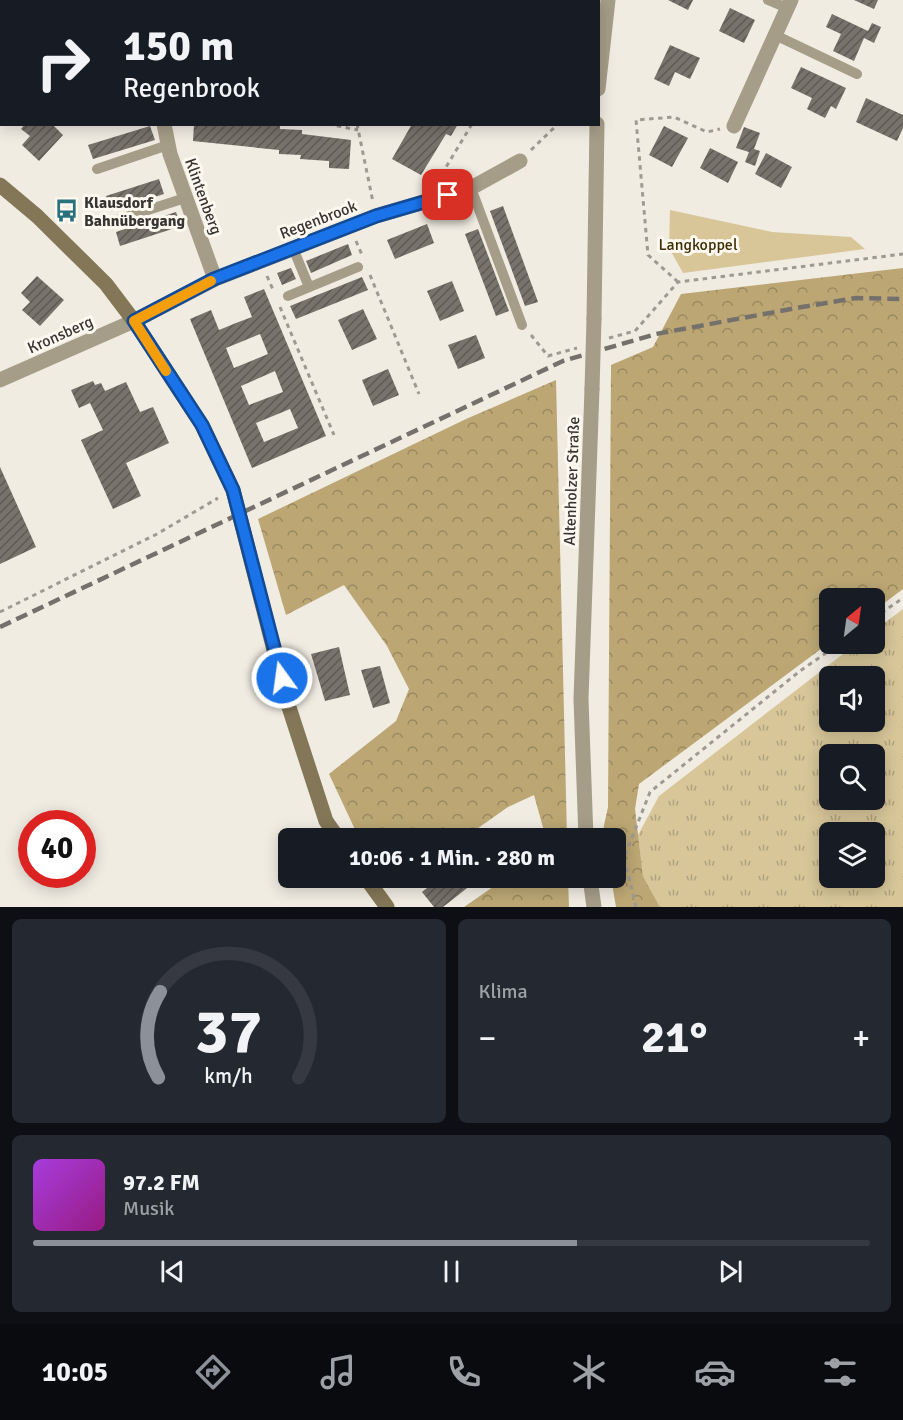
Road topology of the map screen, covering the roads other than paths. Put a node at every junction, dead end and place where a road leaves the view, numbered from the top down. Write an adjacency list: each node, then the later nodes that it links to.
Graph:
1 (608, 0): 5 (street)
2 (768, 0): 3 (lane)
3 (789, 4): 4 (street)
4 (775, 34): 6 (lane); 9 (street)
5 (600, 71)
6 (857, 74)
7 (164, 126): 10 (street, Klintenberg)
8 (597, 126): 26 (street, Altenholzer Straße, bridge)
9 (734, 126)
10 (168, 145): 12 (lane); 15 (street, Klintenberg)
11 (520, 161): 14 (street, Regenbrook)
12 (97, 169)
13 (0, 184): 22 (street)
14 (471, 188): 17 (street, Regenbrook); 23 (lane)
15 (186, 198): 16 (lane); 19 (street, Klintenberg)
16 (114, 221)
17 (293, 248): 19 (street, Regenbrook); 20 (lane)
18 (361, 266): 20 (lane)
19 (214, 279): 22 (street, Regenbrook)
20 (309, 287): 21 (lane)
21 (288, 296)
22 (134, 321): 24 (street, Kronsberg); 25 (street)
23 (522, 324)
24 (0, 380)
25 (331, 828)
26 (586, 828)
27 (373, 888): 29 (street)
28 (592, 888): 30 (street)
29 (387, 907)
30 (594, 907)

